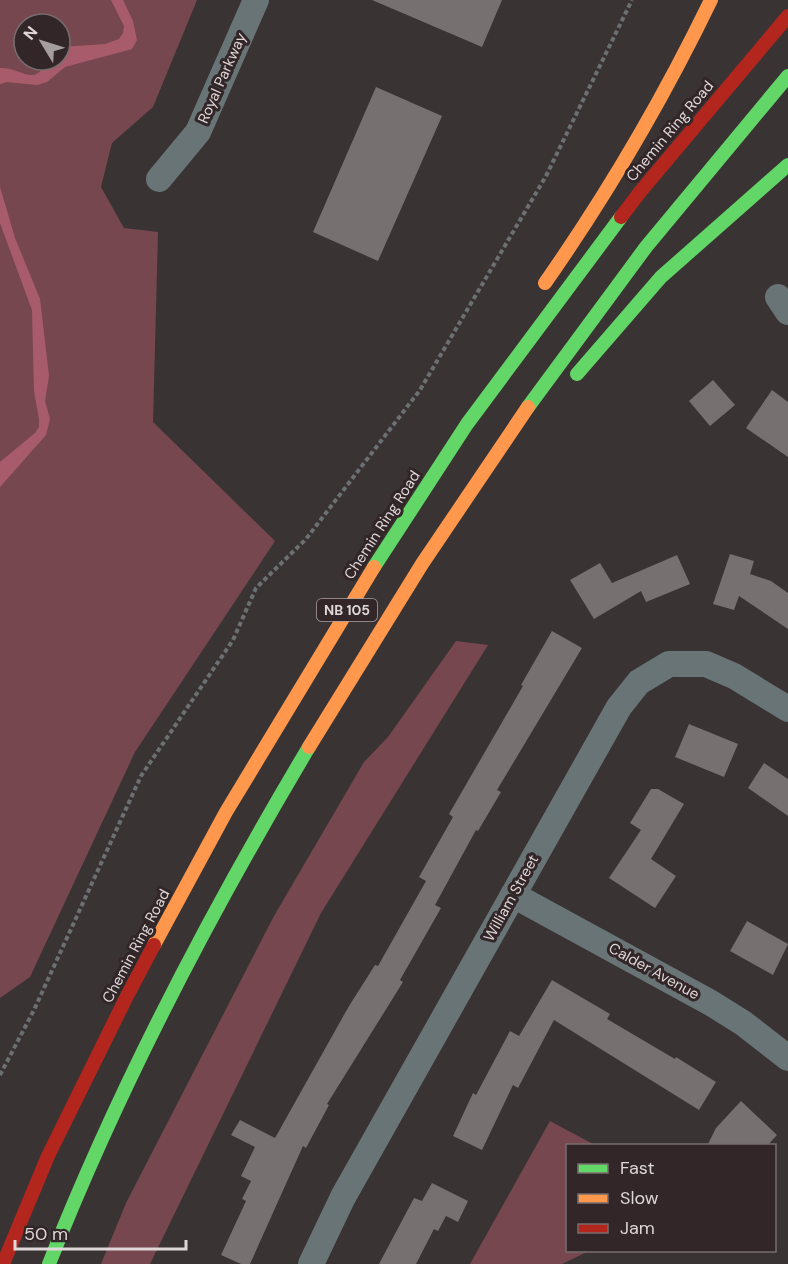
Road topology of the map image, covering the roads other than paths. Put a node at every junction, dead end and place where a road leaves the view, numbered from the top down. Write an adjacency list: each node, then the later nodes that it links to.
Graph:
1 (256, 0): 6 (street, Royal Parkway)
2 (711, 0): 7 (highway)
3 (788, 16): 10 (highway, Chemin Ring Road / NB 105)
4 (788, 76): 13 (highway, NB 105)
5 (788, 165): 8 (highway)
6 (159, 179)
7 (539, 291)
8 (568, 387)
9 (436, 446): 10 (highway)
10 (359, 590): 16 (highway, Chemin Ring Road / NB 105)
11 (411, 608): 13 (highway)
12 (788, 709): 14 (street, William Street)
13 (300, 761): 17 (highway, NB 105)
14 (513, 895): 15 (street, Calder Avenue); 18 (street, William Street)
15 (788, 1058)
16 (3, 1264)
17 (49, 1264)
18 (311, 1264)

